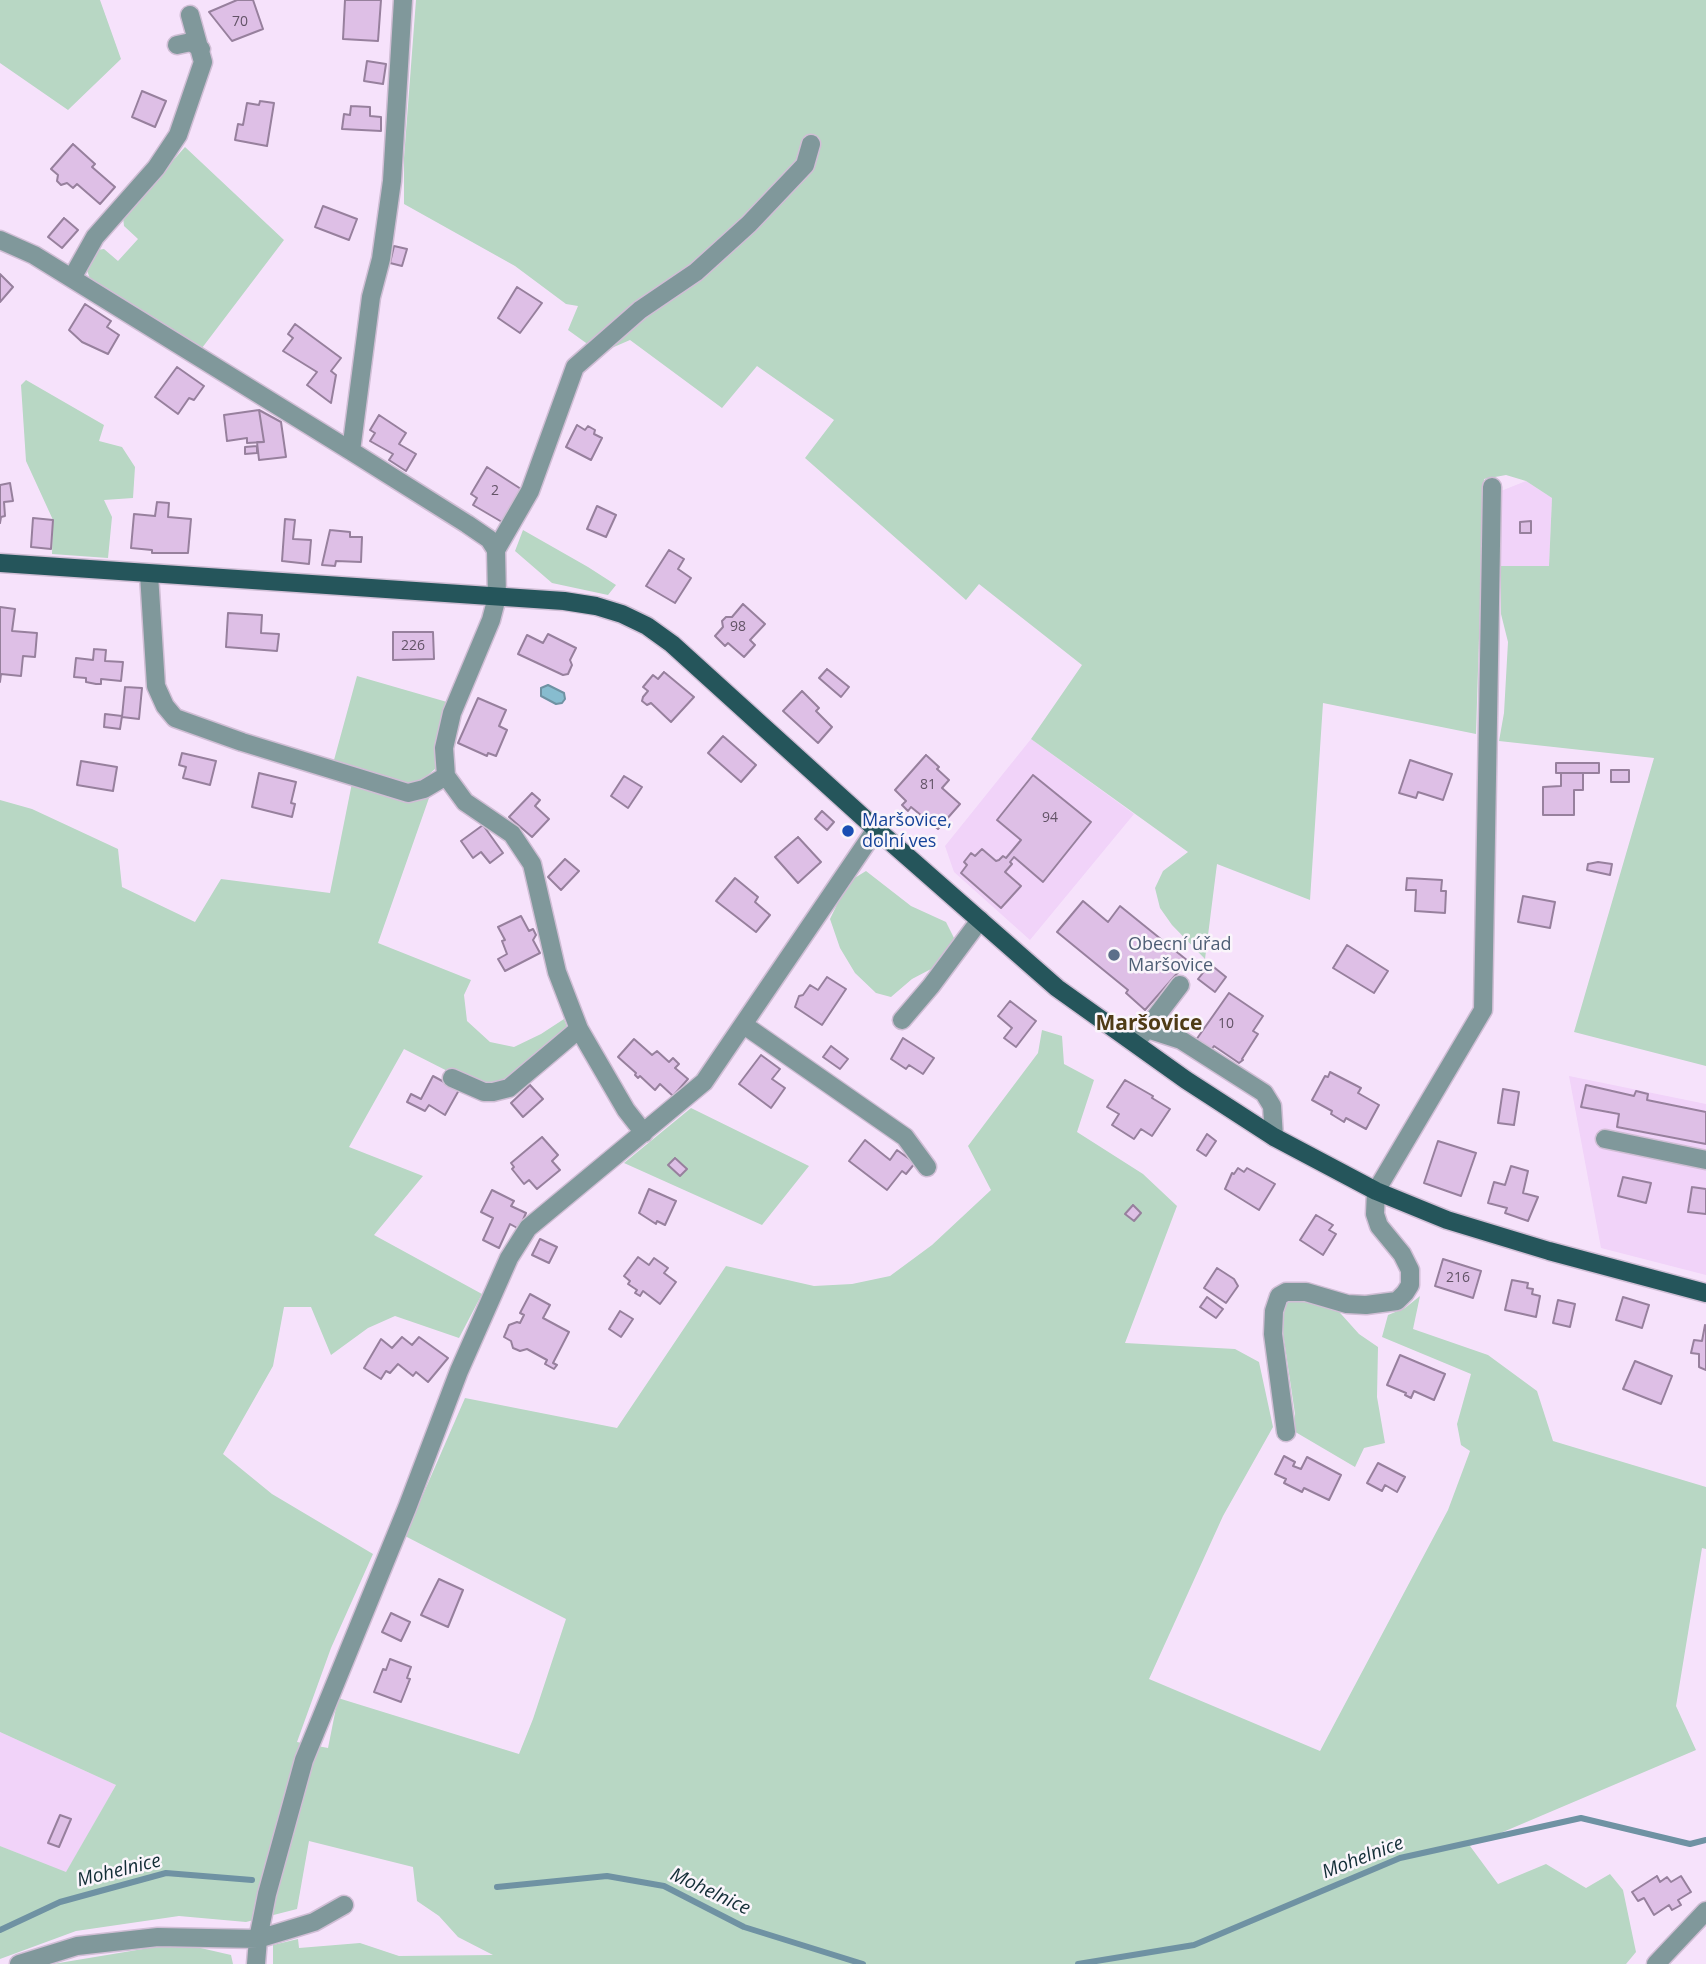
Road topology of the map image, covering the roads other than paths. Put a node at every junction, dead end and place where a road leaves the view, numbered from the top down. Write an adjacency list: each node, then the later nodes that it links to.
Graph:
1 (403, 0): 8 (street)
2 (190, 15): 4 (street)
3 (177, 45): 4 (street)
4 (201, 49): 7 (street)
5 (811, 145): 10 (street)
6 (0, 240): 7 (street)
7 (72, 278): 8 (street)
8 (351, 451): 10 (street)
9 (1492, 486): 29 (street)
10 (496, 550): 13 (street)
11 (0, 563): 12 (main road)
12 (149, 574): 13 (main road); 14 (street)
13 (497, 597): 14 (street); 15 (main road)
14 (446, 776): 20 (street)
15 (876, 829): 16 (main road); 19 (street)
16 (980, 920): 18 (street); 22 (main road)
17 (1180, 985): 21 (street)
18 (902, 1020)
19 (744, 1025): 24 (street); 28 (street)
20 (579, 1029): 23 (street); 24 (street)
21 (1147, 1029): 22 (street); 25 (street)
22 (1135, 1045): 25 (main road)
23 (452, 1078)
24 (644, 1133): 34 (street)
25 (1274, 1137): 29 (main road)
26 (1605, 1139): 27 (street)
27 (1706, 1160)
28 (927, 1167)
29 (1376, 1191): 30 (main road); 31 (street)
30 (1706, 1293)
31 (1286, 1432)
32 (344, 1905): 34 (street)
33 (1706, 1911): 37 (street)
34 (258, 1938): 35 (street); 36 (street)
35 (19, 1964)
36 (256, 1964)
37 (1656, 1964)

